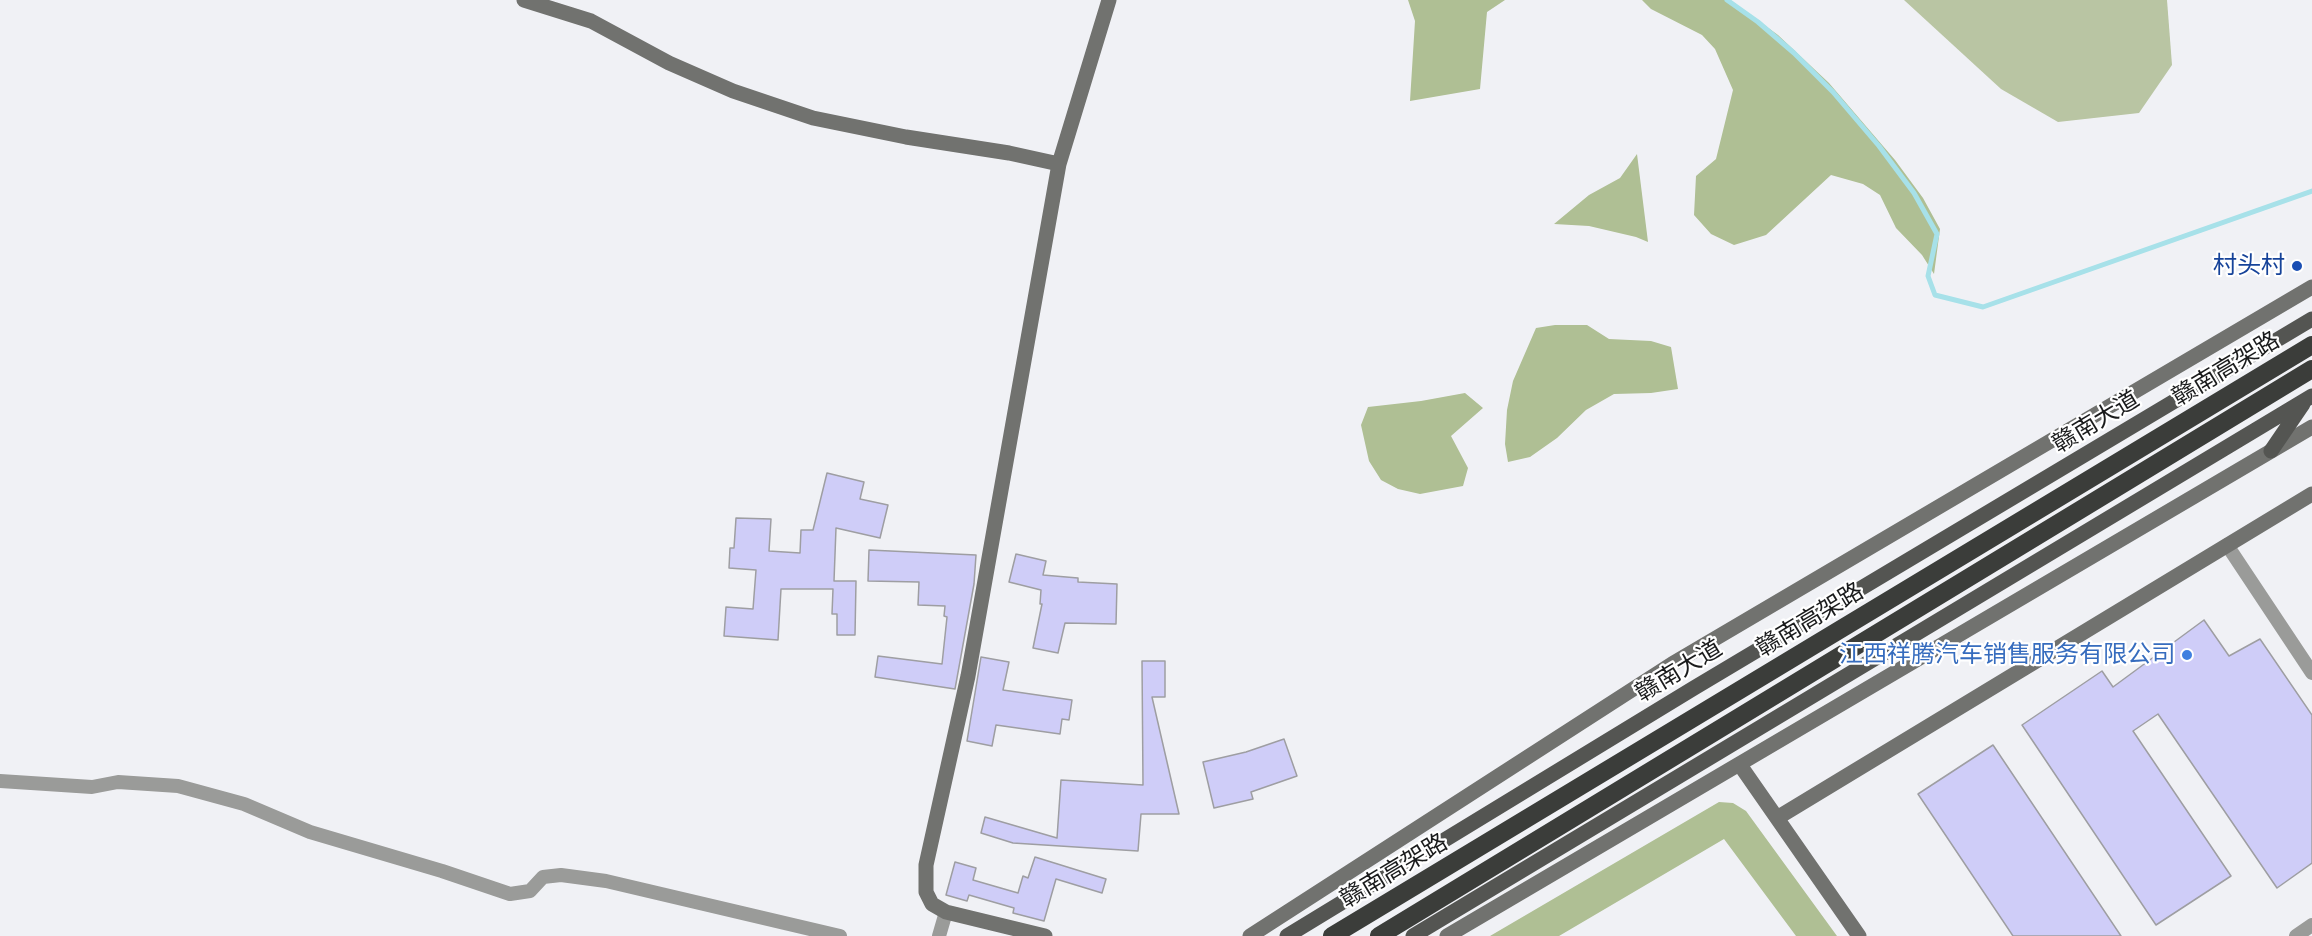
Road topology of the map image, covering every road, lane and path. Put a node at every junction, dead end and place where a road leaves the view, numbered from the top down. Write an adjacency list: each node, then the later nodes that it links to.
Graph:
1 (524, 0): 3 (street)
2 (1109, 0): 3 (street)
3 (1059, 164): 17 (street)
4 (2312, 287): 22 (street)
5 (2312, 319): 23 (main road, 赣南大道)
6 (2312, 345): 24 (highway, 赣南高架路)
7 (2312, 369): 25 (highway, 赣南高架路)
8 (2310, 397): 10 (main road); 26 (main road)
9 (2312, 427): 10 (street)
10 (2271, 451): 14 (street)
11 (2312, 494): 12 (street)
12 (2227, 545): 13 (street); 16 (street)
13 (2312, 673)
14 (1740, 765): 16 (street); 27 (street)
15 (0, 781): 19 (street)
16 (1777, 818): 28 (street)
17 (946, 912): 20 (street); 21 (street)
18 (2312, 925): 29 (street)
19 (840, 936)
20 (939, 936)
21 (1045, 936)
22 (1250, 936)
23 (1287, 936)
24 (1332, 936)
25 (1379, 936)
26 (1413, 936)
27 (1446, 936)
28 (1859, 936)
29 (2296, 936)

